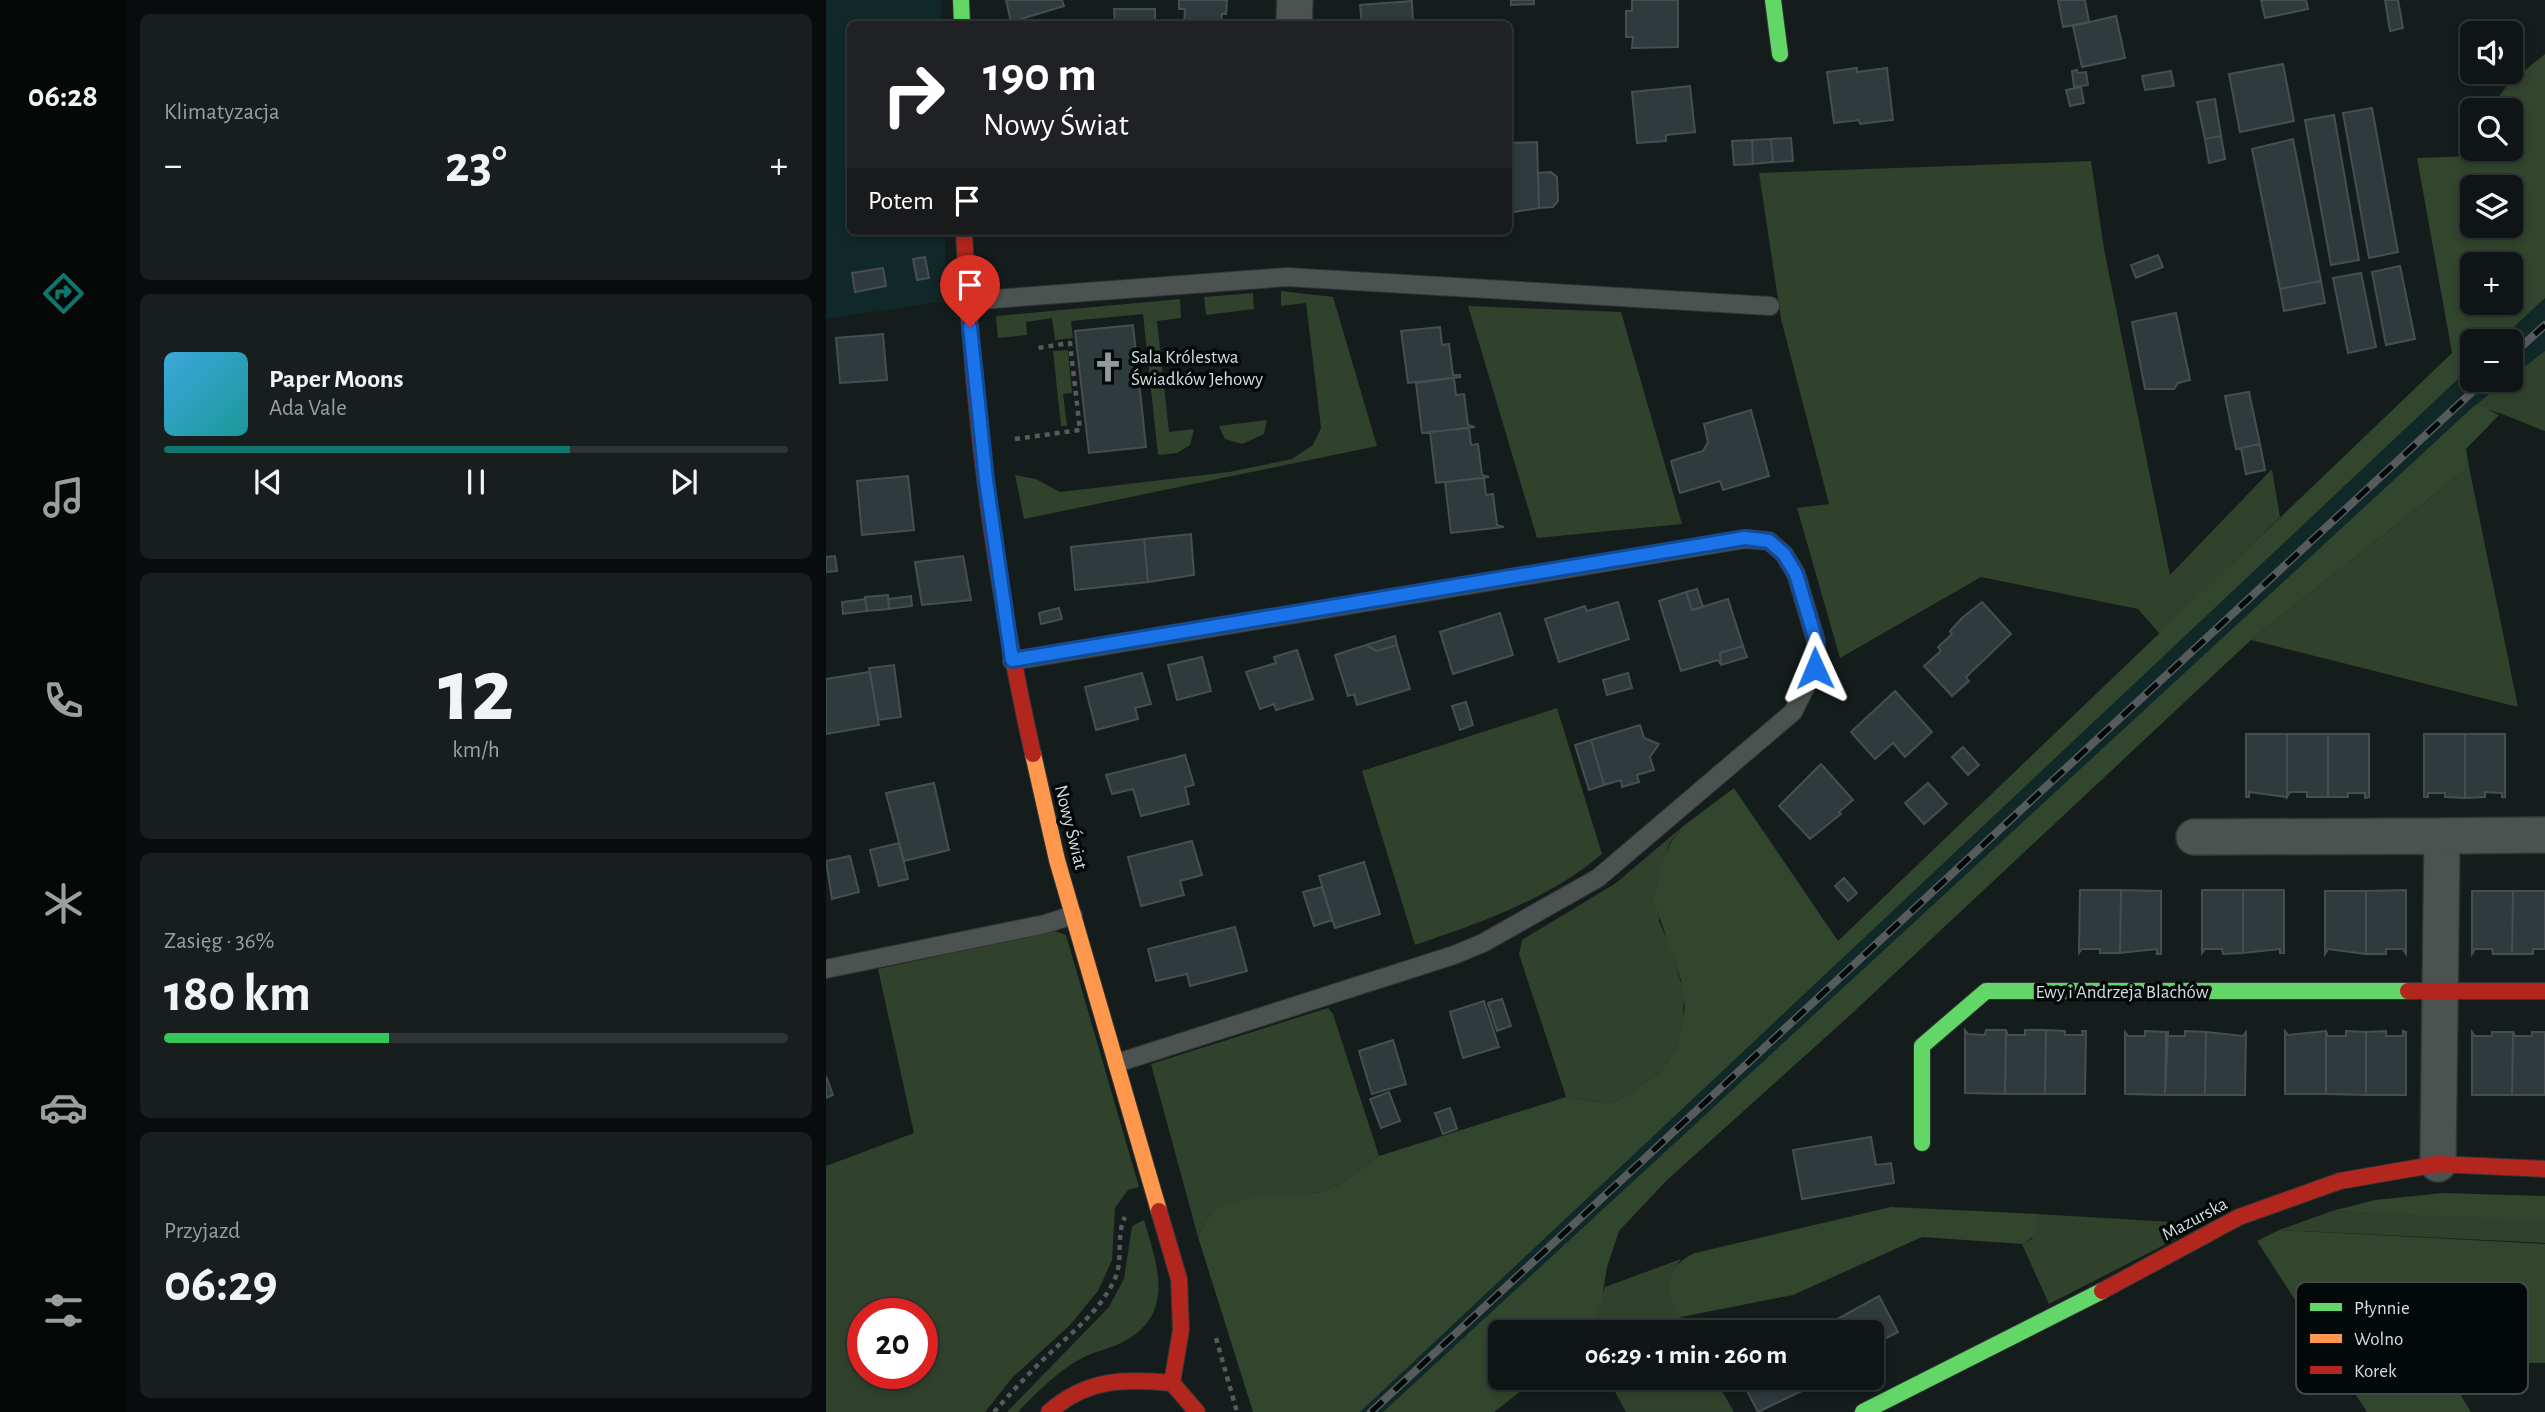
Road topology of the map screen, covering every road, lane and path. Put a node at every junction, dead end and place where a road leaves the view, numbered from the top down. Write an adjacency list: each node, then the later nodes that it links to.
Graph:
1 (961, 0): 4 (street)
2 (1295, 0): 5 (street)
3 (1773, 0): 6 (street)
4 (962, 21)
5 (1294, 21)
6 (1780, 54)
7 (964, 235): 8 (street, Nowy Świat)
8 (967, 301): 9 (lane); 12 (street, Nowy Świat)
9 (1770, 306)
10 (1038, 348): 11 (path)
11 (1010, 440)
12 (1012, 660): 16 (street, Nowy Świat); 20 (lane)
13 (2545, 835): 14 (street)
14 (2442, 836): 15 (street); 18 (street)
15 (2194, 837)
16 (1073, 915): 17 (lane); 20 (street, Nowy Świat)
17 (826, 969)
18 (2440, 990): 19 (street, Ewy i Andrzeja Blachów); 21 (street, Ewy i Andrzeja Blachów); 22 (street)
19 (2545, 991)
20 (1117, 1063): 25 (street, Nowy Świat)
21 (1922, 1143)
22 (2438, 1164): 23 (street, Mazurska); 26 (street, Mazurska)
23 (2545, 1170)
24 (1132, 1211): 27 (path)
25 (1172, 1382): 28 (street); 29 (street)
26 (1882, 1407)
27 (994, 1412)
28 (1049, 1412)
29 (1197, 1412)

